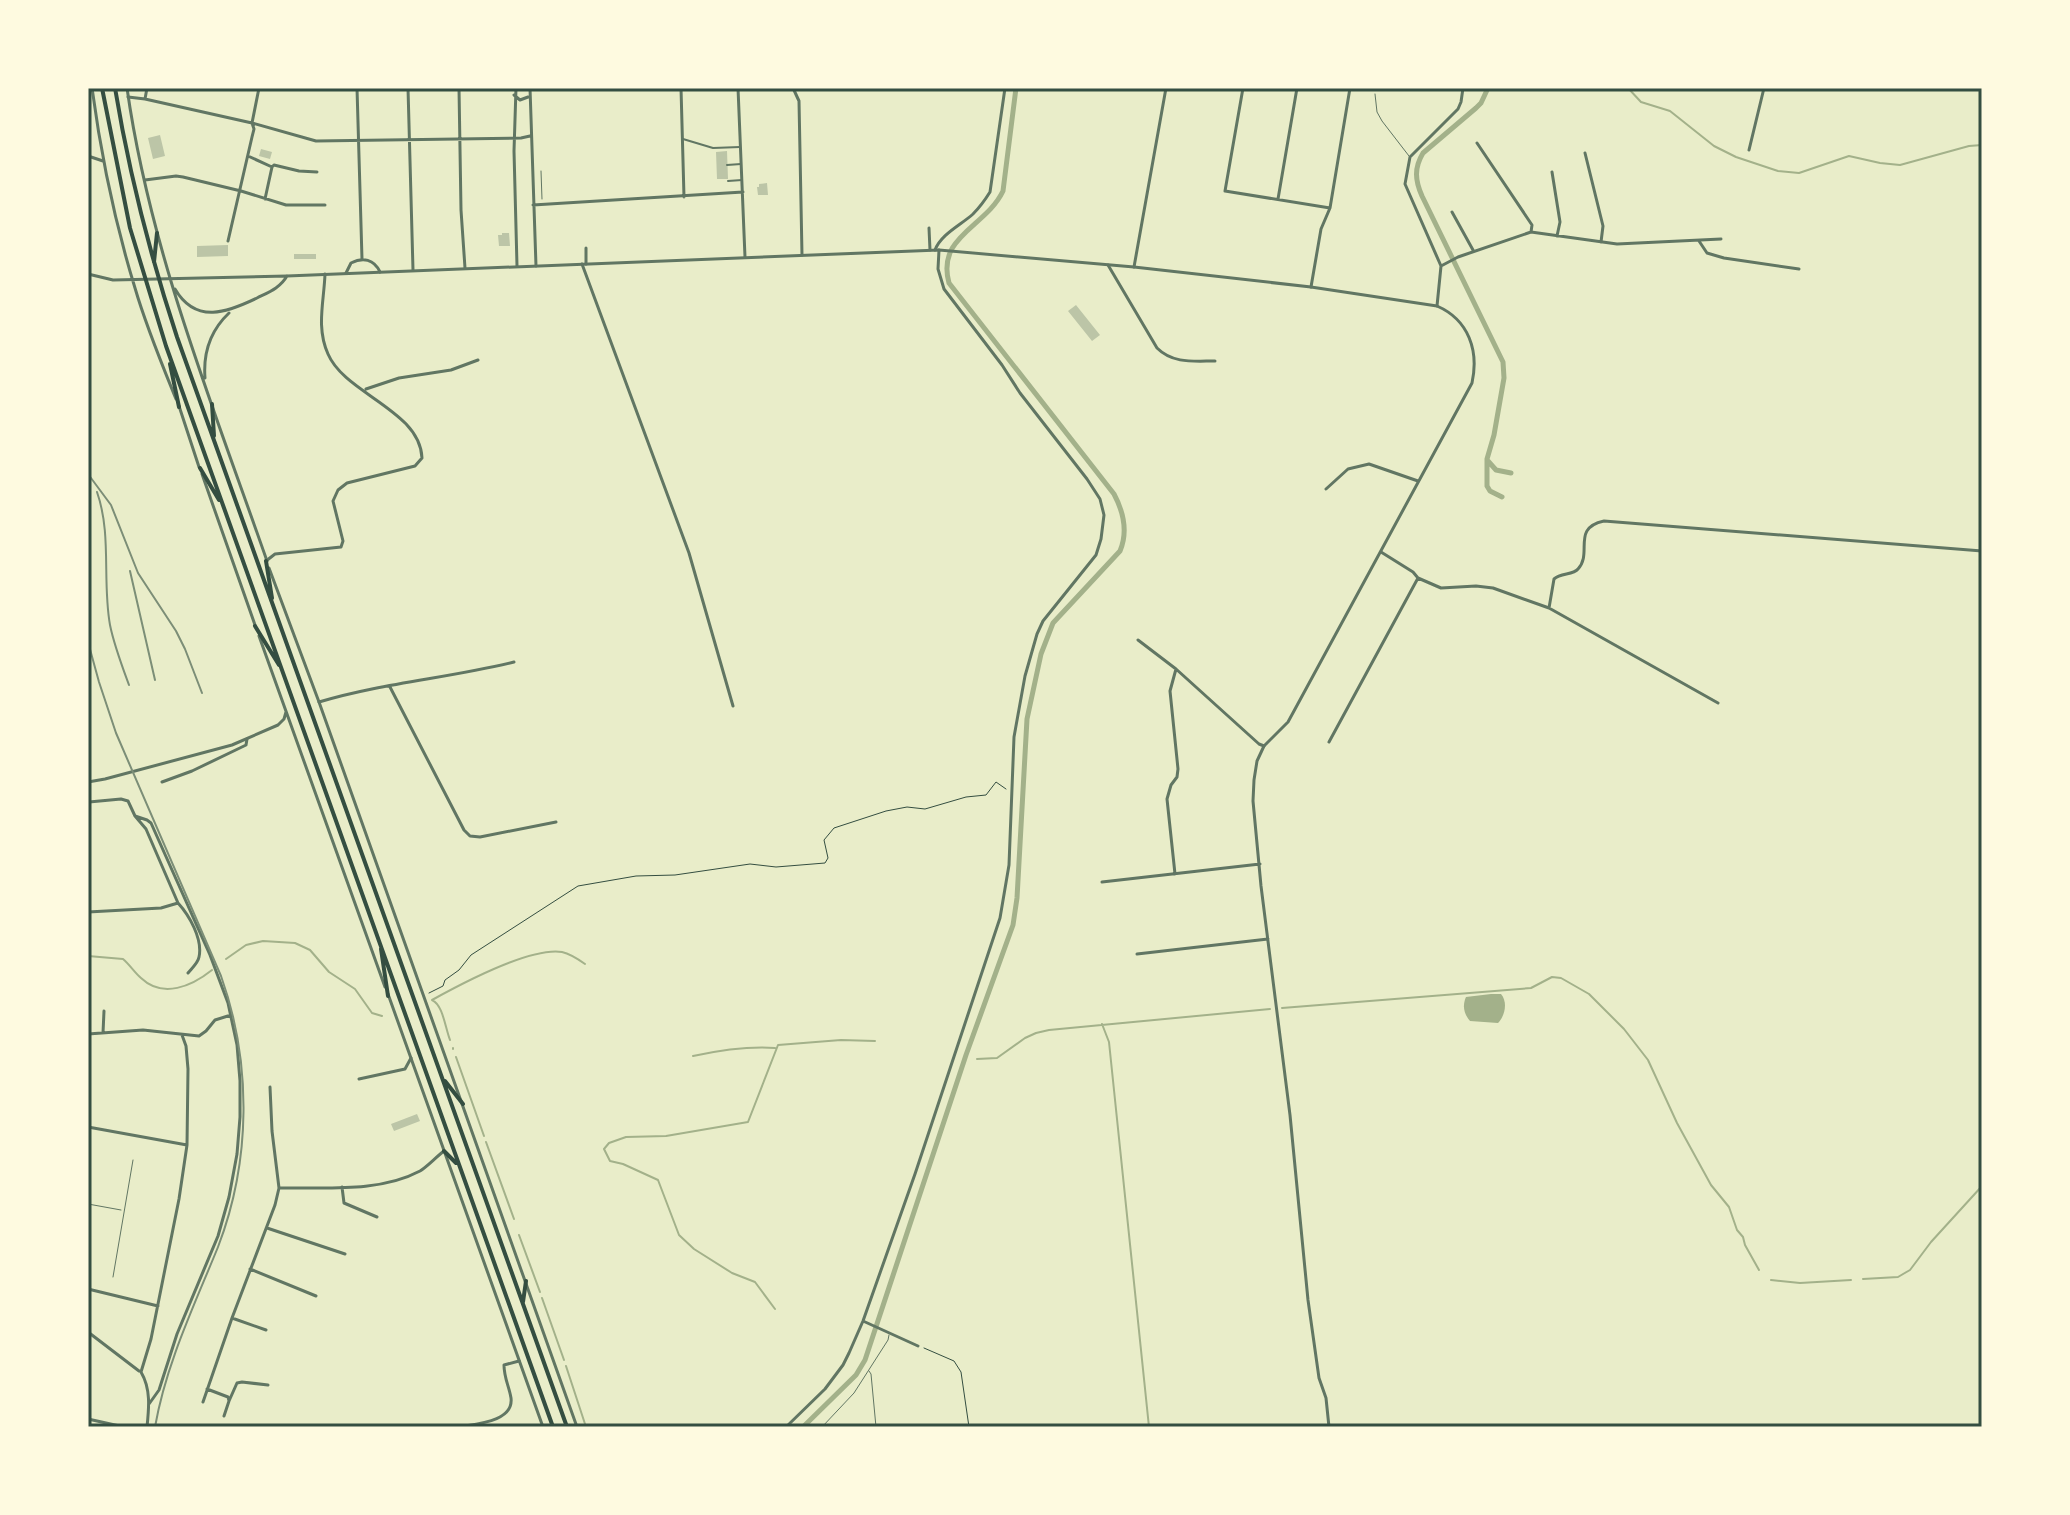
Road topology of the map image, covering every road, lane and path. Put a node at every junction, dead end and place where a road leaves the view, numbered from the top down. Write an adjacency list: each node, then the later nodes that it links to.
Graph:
1 (92, 88): 39 (street)
2 (102, 88): 92 (highway)
3 (115, 88): 73 (highway)
4 (127, 88): 23 (street)
5 (147, 88): 24 (street)
6 (259, 88): 25 (street)
7 (357, 88): 31 (street)
8 (408, 88): 30 (street)
9 (459, 88): 27 (street)
10 (681, 88): 29 (street)
11 (738, 88): 33 (street)
12 (793, 88): 70 (street)
13 (1005, 88): 68 (street)
14 (1166, 88): 79 (street)
15 (1243, 88): 54 (street)
16 (1297, 88): 54 (street)
17 (1350, 88): 57 (street)
18 (1463, 88): 38 (street)
19 (1764, 88): 34 (street)
20 (515, 90): 21 (street); 28 (street)
21 (530, 91): 26 (street)
22 (1375, 94): 38 (lane)
23 (128, 97): 24 (street); 46 (street)
24 (145, 99): 25 (street)
25 (252, 123): 31 (street); 37 (street)
26 (530, 136): 28 (street); 56 (street)
27 (460, 138): 28 (street); 30 (street); 80 (street)
28 (514, 138): 76 (street)
29 (683, 139): 33 (street); 51 (street)
30 (408, 140): 31 (street); 82 (street)
31 (358, 141): 72 (street)
32 (1477, 143): 60 (street)
33 (741, 147): 40 (street)
34 (1749, 150)
35 (1585, 153): 66 (street)
36 (88, 156): 39 (street)
37 (248, 156): 42 (street); 49 (street)
38 (1410, 157): 78 (street)
39 (105, 162): 98 (street)
40 (741, 164): 41 (street); 47 (street)
41 (727, 165)
42 (272, 167): 44 (street); 52 (street)
43 (541, 171): 53 (lane)
44 (317, 172)
45 (1552, 172): 62 (street)
46 (144, 180): 49 (street); 61 (street)
47 (742, 180): 48 (street); 50 (street)
48 (728, 181)
49 (241, 191): 52 (street); 65 (street)
50 (743, 192): 51 (street); 71 (street)
51 (684, 197): 56 (street)
52 (265, 199): 55 (street)
53 (542, 199)
54 (1278, 200): 57 (street)
55 (325, 205)
56 (533, 205): 77 (street)
57 (1330, 208): 89 (street)
58 (1452, 212): 69 (street)
59 (929, 228): 68 (street)
60 (1531, 232): 62 (street); 69 (street)
61 (157, 233): 73 (highway); 88 (street)
62 (1557, 236): 66 (street)
63 (1698, 239): 64 (street); 66 (street); 81 (street)
64 (1721, 239)
65 (228, 241)
66 (1601, 242)
67 (586, 248): 74 (street)
68 (937, 250): 70 (street); 75 (street); 127 (street)
69 (1474, 252): 78 (street)
70 (802, 255): 71 (street)
71 (745, 257): 74 (street)
72 (362, 259): 83 (street); 84 (street)
73 (154, 264): 99 (highway)
74 (584, 264): 77 (street); 118 (street)
75 (1108, 265): 79 (street); 94 (street)
76 (517, 266): 77 (street); 80 (street)
77 (536, 266)
78 (1441, 266): 90 (street)
79 (1134, 267): 89 (street)
80 (465, 268): 82 (street)
81 (1799, 269)
82 (413, 270): 83 (street)
83 (380, 272): 84 (street)
84 (346, 273): 86 (street)
85 (88, 274): 87 (street)
86 (325, 274): 87 (street); 96 (street)
87 (287, 276): 91 (street)
88 (172, 282): 91 (street); 95 (street)
89 (1311, 287): 90 (street)
90 (1437, 306): 101 (street)
91 (232, 310): 95 (street)
92 (166, 346): 98 (highway); 103 (highway)
93 (478, 360): 96 (street)
94 (1215, 361)
95 (207, 388): 97 (street)
96 (365, 390): 106 (street)
97 (212, 404): 99 (highway); 106 (street)
98 (179, 407): 100 (street)
99 (214, 442): 108 (highway)
100 (200, 468): 103 (highway); 110 (street)
101 (1418, 481): 102 (street); 104 (street)
102 (1326, 489)
103 (224, 508): 114 (highway)
104 (1380, 551): 107 (street); 124 (street)
105 (1982, 551): 109 (street)
106 (266, 561): 108 (highway); 116 (street)
107 (1418, 578): 109 (street); 123 (street)
108 (274, 608): 148 (highway)
109 (1549, 608): 117 (street)
110 (255, 626): 114 (highway); 119 (street)
111 (1138, 640): 113 (street)
112 (514, 662): 115 (street)
113 (1176, 669): 124 (street); 132 (street)
114 (285, 676): 136 (highway)
115 (390, 687): 116 (street); 130 (street)
116 (319, 702): 141 (street)
117 (1718, 703)
118 (733, 706)
119 (285, 708): 120 (street); 121 (street)
120 (278, 725): 121 (street); 122 (street)
121 (293, 730): 140 (street)
122 (247, 739): 125 (street); 126 (street)
123 (1329, 742)
124 (1264, 746): 131 (street)
125 (88, 782)
126 (162, 782)
127 (1011, 791): 141 (path); 172 (street)
128 (89, 804): 129 (street)
129 (135, 816): 134 (street); 143 (street)
130 (556, 822)
131 (1260, 864): 132 (street); 137 (street)
132 (1175, 874): 133 (street)
133 (1102, 882)
134 (178, 903): 135 (street); 139 (street)
135 (88, 912)
136 (379, 939): 140 (highway); 156 (highway)
137 (1268, 939): 138 (street); 198 (street)
138 (1137, 954)
139 (188, 973)
140 (388, 996): 147 (street)
141 (424, 996): 151 (street)
142 (104, 1011): 144 (street)
143 (231, 1015): 146 (street); 184 (street)
144 (103, 1033): 145 (street); 146 (street)
145 (88, 1034)
146 (182, 1035): 153 (street)
147 (411, 1058): 149 (street); 154 (street)
148 (441, 1076): 151 (highway); 169 (highway)
149 (359, 1079)
150 (270, 1087): 158 (street)
151 (463, 1104): 166 (street)
152 (88, 1127): 153 (street)
153 (187, 1145): 170 (street)
154 (444, 1151): 156 (highway); 157 (street); 177 (street)
155 (133, 1160): 160 (lane)
156 (458, 1165): 191 (highway)
157 (342, 1187): 158 (street); 161 (street)
158 (279, 1188): 162 (street)
159 (88, 1204): 160 (lane)
160 (124, 1211): 165 (lane)
161 (377, 1217)
162 (267, 1228): 163 (street); 164 (street)
163 (345, 1254)
164 (250, 1269): 168 (street); 171 (street)
165 (113, 1277)
166 (526, 1281): 169 (highway); 193 (street)
167 (88, 1289): 170 (street)
168 (316, 1296)
169 (523, 1304): 192 (highway)
170 (158, 1306): 179 (street)
171 (232, 1318): 173 (street); 181 (street)
172 (863, 1321): 175 (street); 194 (street)
173 (266, 1330)
174 (88, 1332): 179 (street)
175 (890, 1332): 176 (street); 178 (lane)
176 (918, 1346): 197 (path)
177 (519, 1361): 189 (street); 190 (street)
178 (868, 1370): 195 (lane); 196 (lane)
179 (141, 1372): 184 (street)
180 (268, 1385): 182 (street)
181 (207, 1389): 182 (street); 183 (street)
182 (229, 1401): 185 (street)
183 (203, 1402)
184 (149, 1404): 188 (street)
185 (224, 1416)
186 (88, 1419): 187 (street)
187 (124, 1427)
188 (147, 1427)
189 (459, 1427)
190 (543, 1427)
191 (553, 1427)
192 (567, 1427)
193 (577, 1427)
194 (786, 1427)
195 (822, 1427)
196 (876, 1427)
197 (969, 1427)
198 (1329, 1427)

